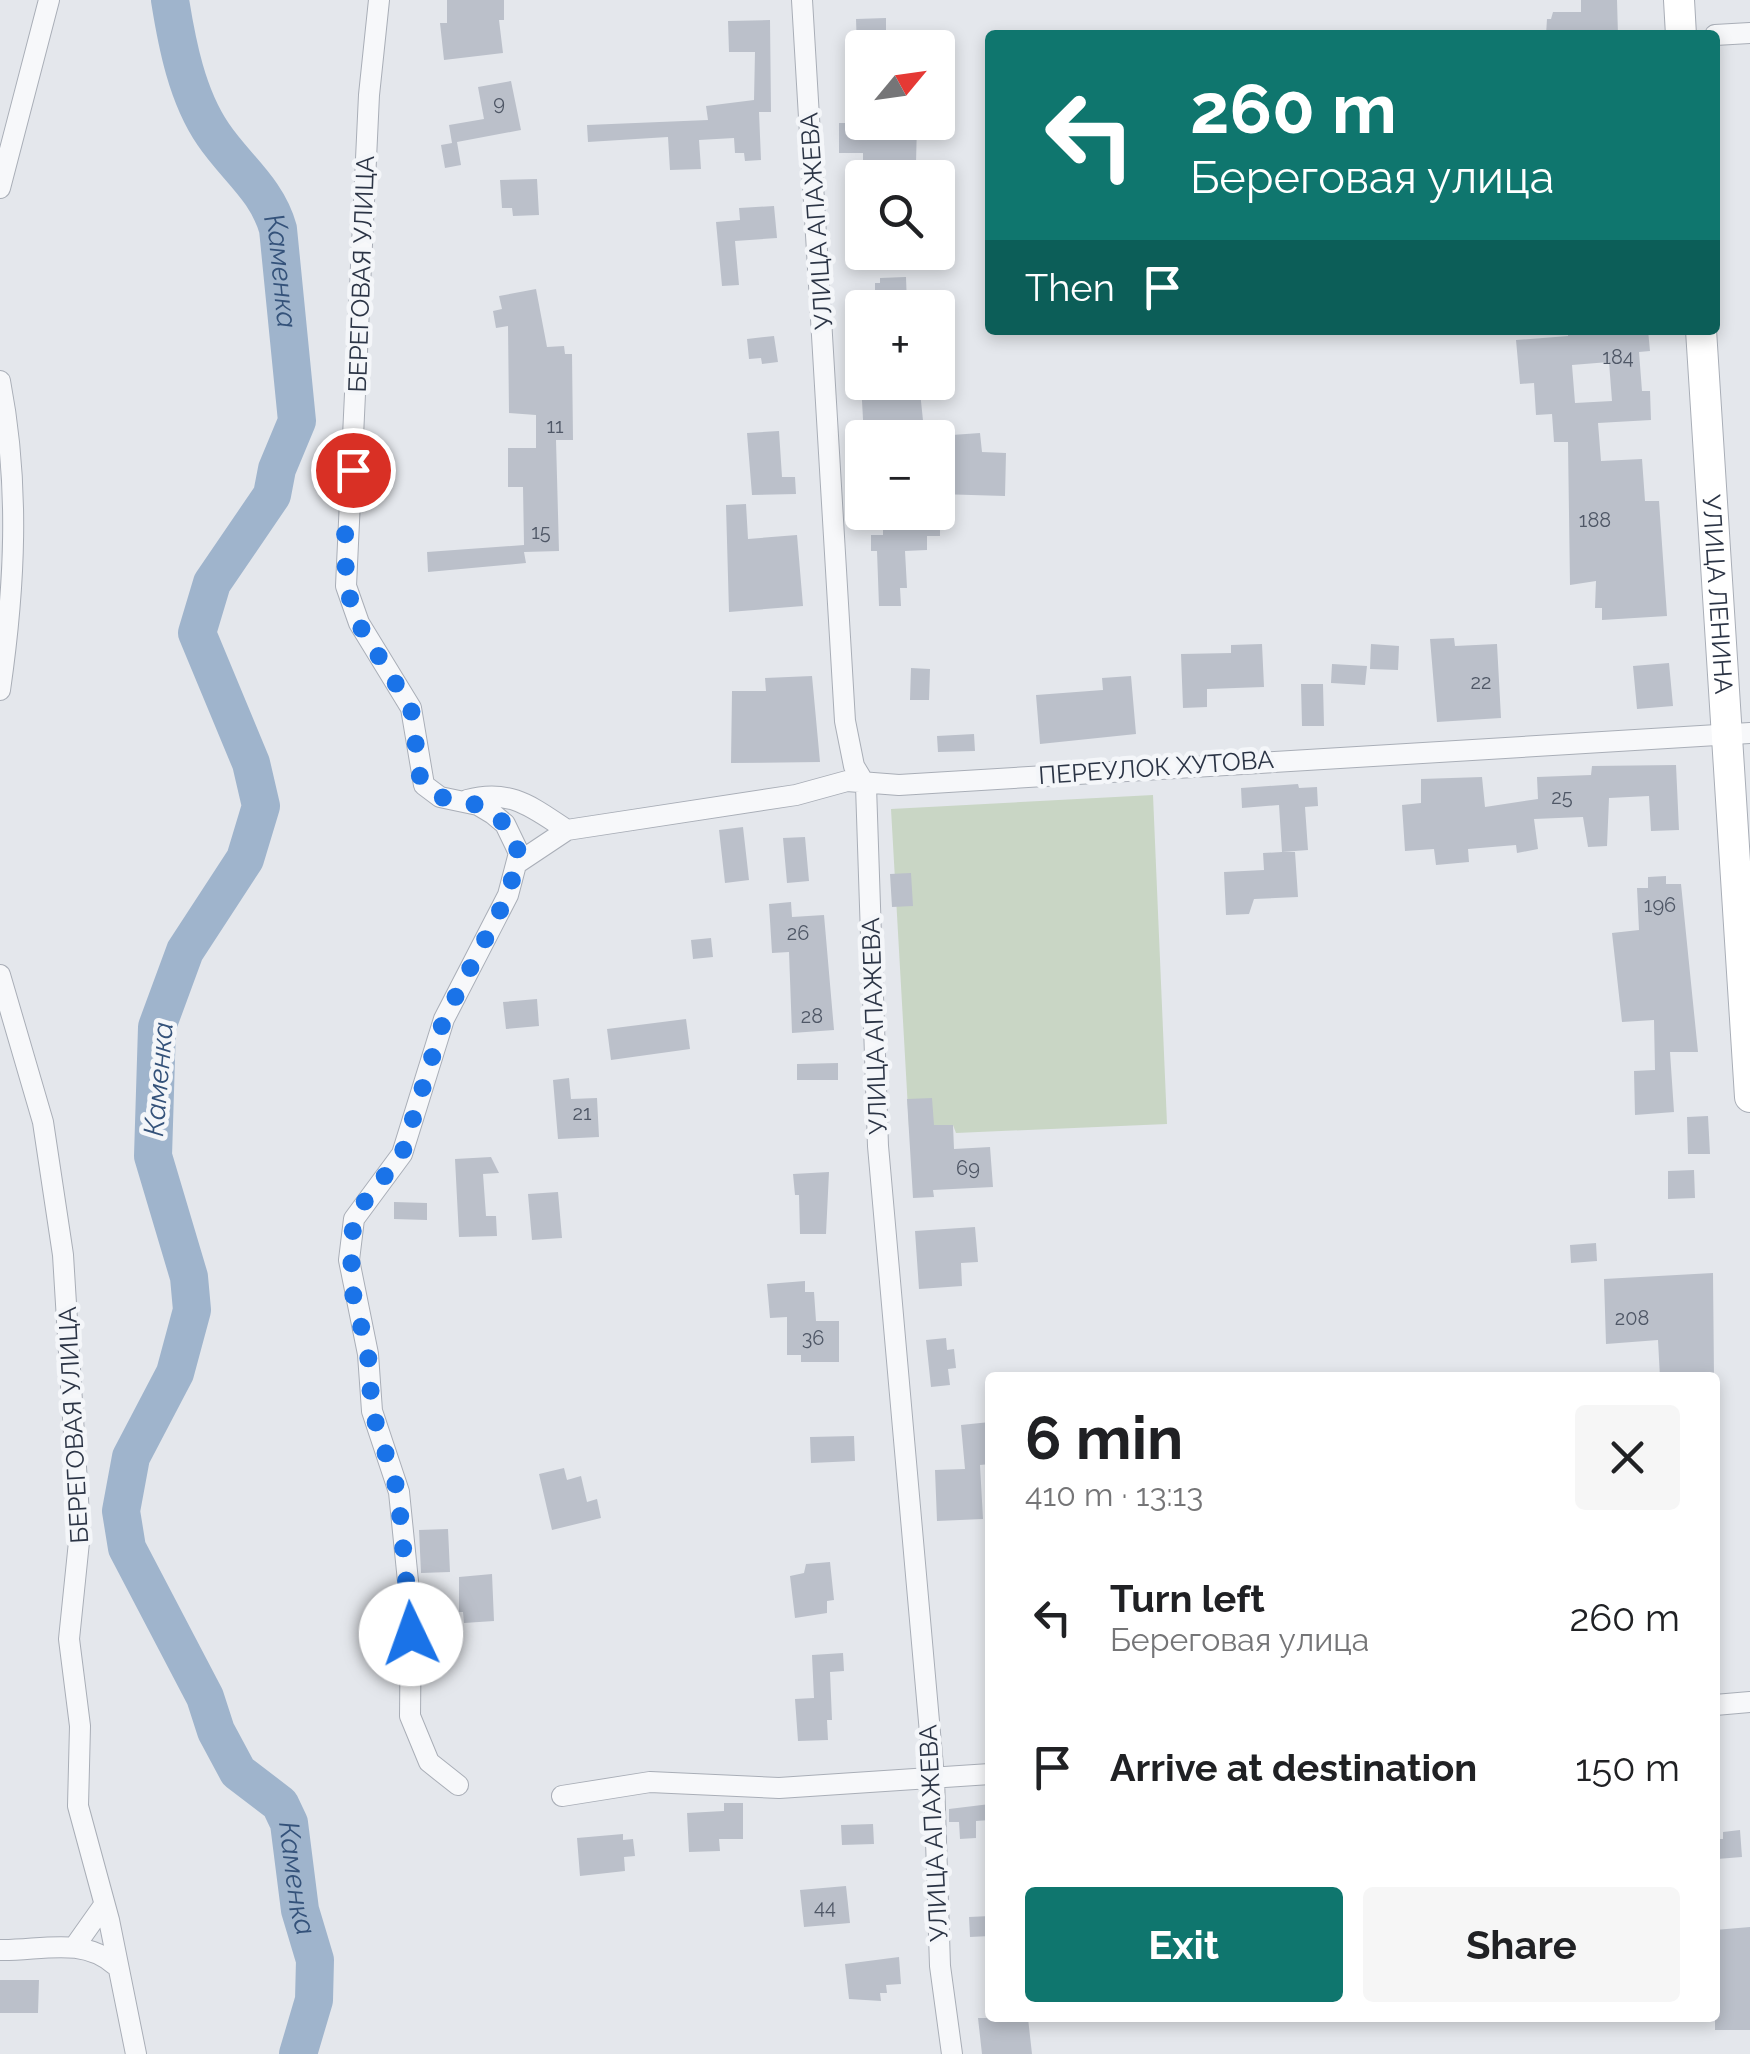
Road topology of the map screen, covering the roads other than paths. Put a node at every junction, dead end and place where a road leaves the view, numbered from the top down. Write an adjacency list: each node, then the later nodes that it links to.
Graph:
1 (48, 0): 8 (street)
2 (378, 0): 14 (street, БЕРЕГОВАЯ УЛИЦА)
3 (802, 0): 13 (street, УЛИЦА АПАЖЕВА)
4 (1679, 0): 5 (street)
5 (1681, 30)
6 (1750, 32): 7 (street)
7 (1720, 35)
8 (0, 188)
9 (1701, 335): 12 (street, УЛИЦА ЛЕНИНА)
10 (0, 381): 11 (street)
11 (0, 690)
12 (1739, 733): 13 (street, ПЕРЕУЛОК ХУТОВА); 18 (street, УЛИЦА ЛЕНИНА)
13 (866, 786): 15 (street, ПЕРЕУЛОК ХУТОВА); 22 (street, УЛИЦА АПАЖЕВА)
14 (464, 801): 15 (street); 16 (street, БЕРЕГОВАЯ УЛИЦА)
15 (567, 830): 16 (street)
16 (519, 862): 23 (street)
17 (0, 975): 25 (street, БЕРЕГОВАЯ УЛИЦА)
18 (1750, 1096)
19 (1750, 1702): 20 (street)
20 (1720, 1705)
21 (985, 1774): 22 (street)
22 (934, 1778): 24 (street); 30 (street, УЛИЦА АПАЖЕВА)
23 (458, 1786)
24 (562, 1796)
25 (104, 1905): 26 (street); 28 (street, БЕРЕГОВАЯ УЛИЦА)
26 (75, 1946): 27 (street); 28 (street)
27 (0, 1950)
28 (114, 1964): 29 (street, БЕРЕГОВАЯ УЛИЦА)
29 (136, 2054)
30 (952, 2054)

